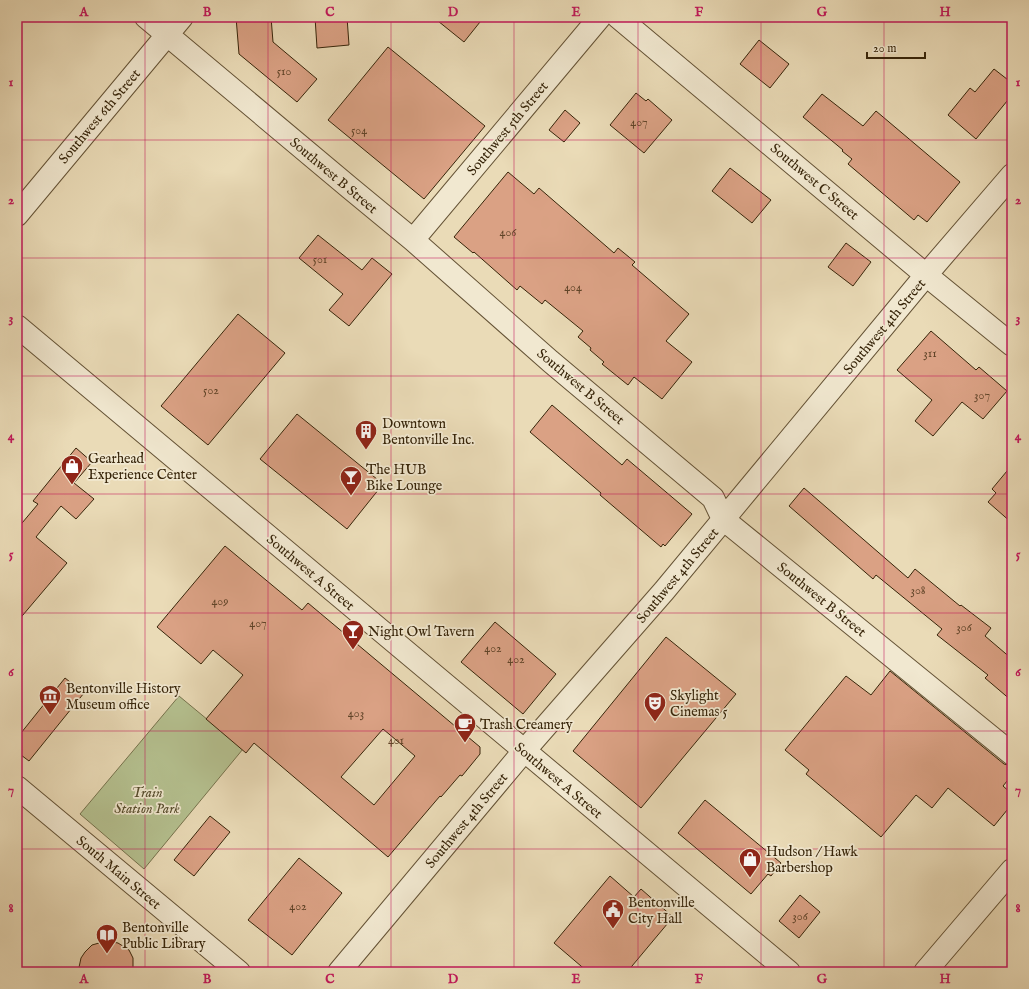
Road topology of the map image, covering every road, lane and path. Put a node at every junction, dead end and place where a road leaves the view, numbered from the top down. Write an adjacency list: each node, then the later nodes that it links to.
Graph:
1 (146, 17): 5 (street, Southwest B Street)
2 (182, 17): 5 (street, Southwest 6th Street)
3 (600, 17): 8 (street, Southwest 5th Street)
4 (618, 17): 9 (street, Southwest C Street)
5 (167, 34): 7 (street, Southwest 6th Street); 8 (street, Southwest B Street)
6 (1012, 175): 9 (street, Southwest 4th Street)
7 (17, 215)
8 (413, 240): 12 (street, Southwest B Street)
9 (926, 275): 11 (street, Southwest C Street); 12 (street, Southwest 4th Street)
10 (17, 326): 13 (street, Southwest A Street)
11 (1012, 345)
12 (723, 519): 13 (street, Southwest 4th Street); 14 (street, Southwest B Street)
13 (524, 751): 18 (street, Southwest 4th Street); 19 (street, Southwest A Street)
14 (1012, 754)
15 (17, 787): 17 (street, South Main Street)
16 (1012, 870): 20 (street)
17 (239, 972)
18 (339, 972)
19 (788, 972)
20 (926, 972)

